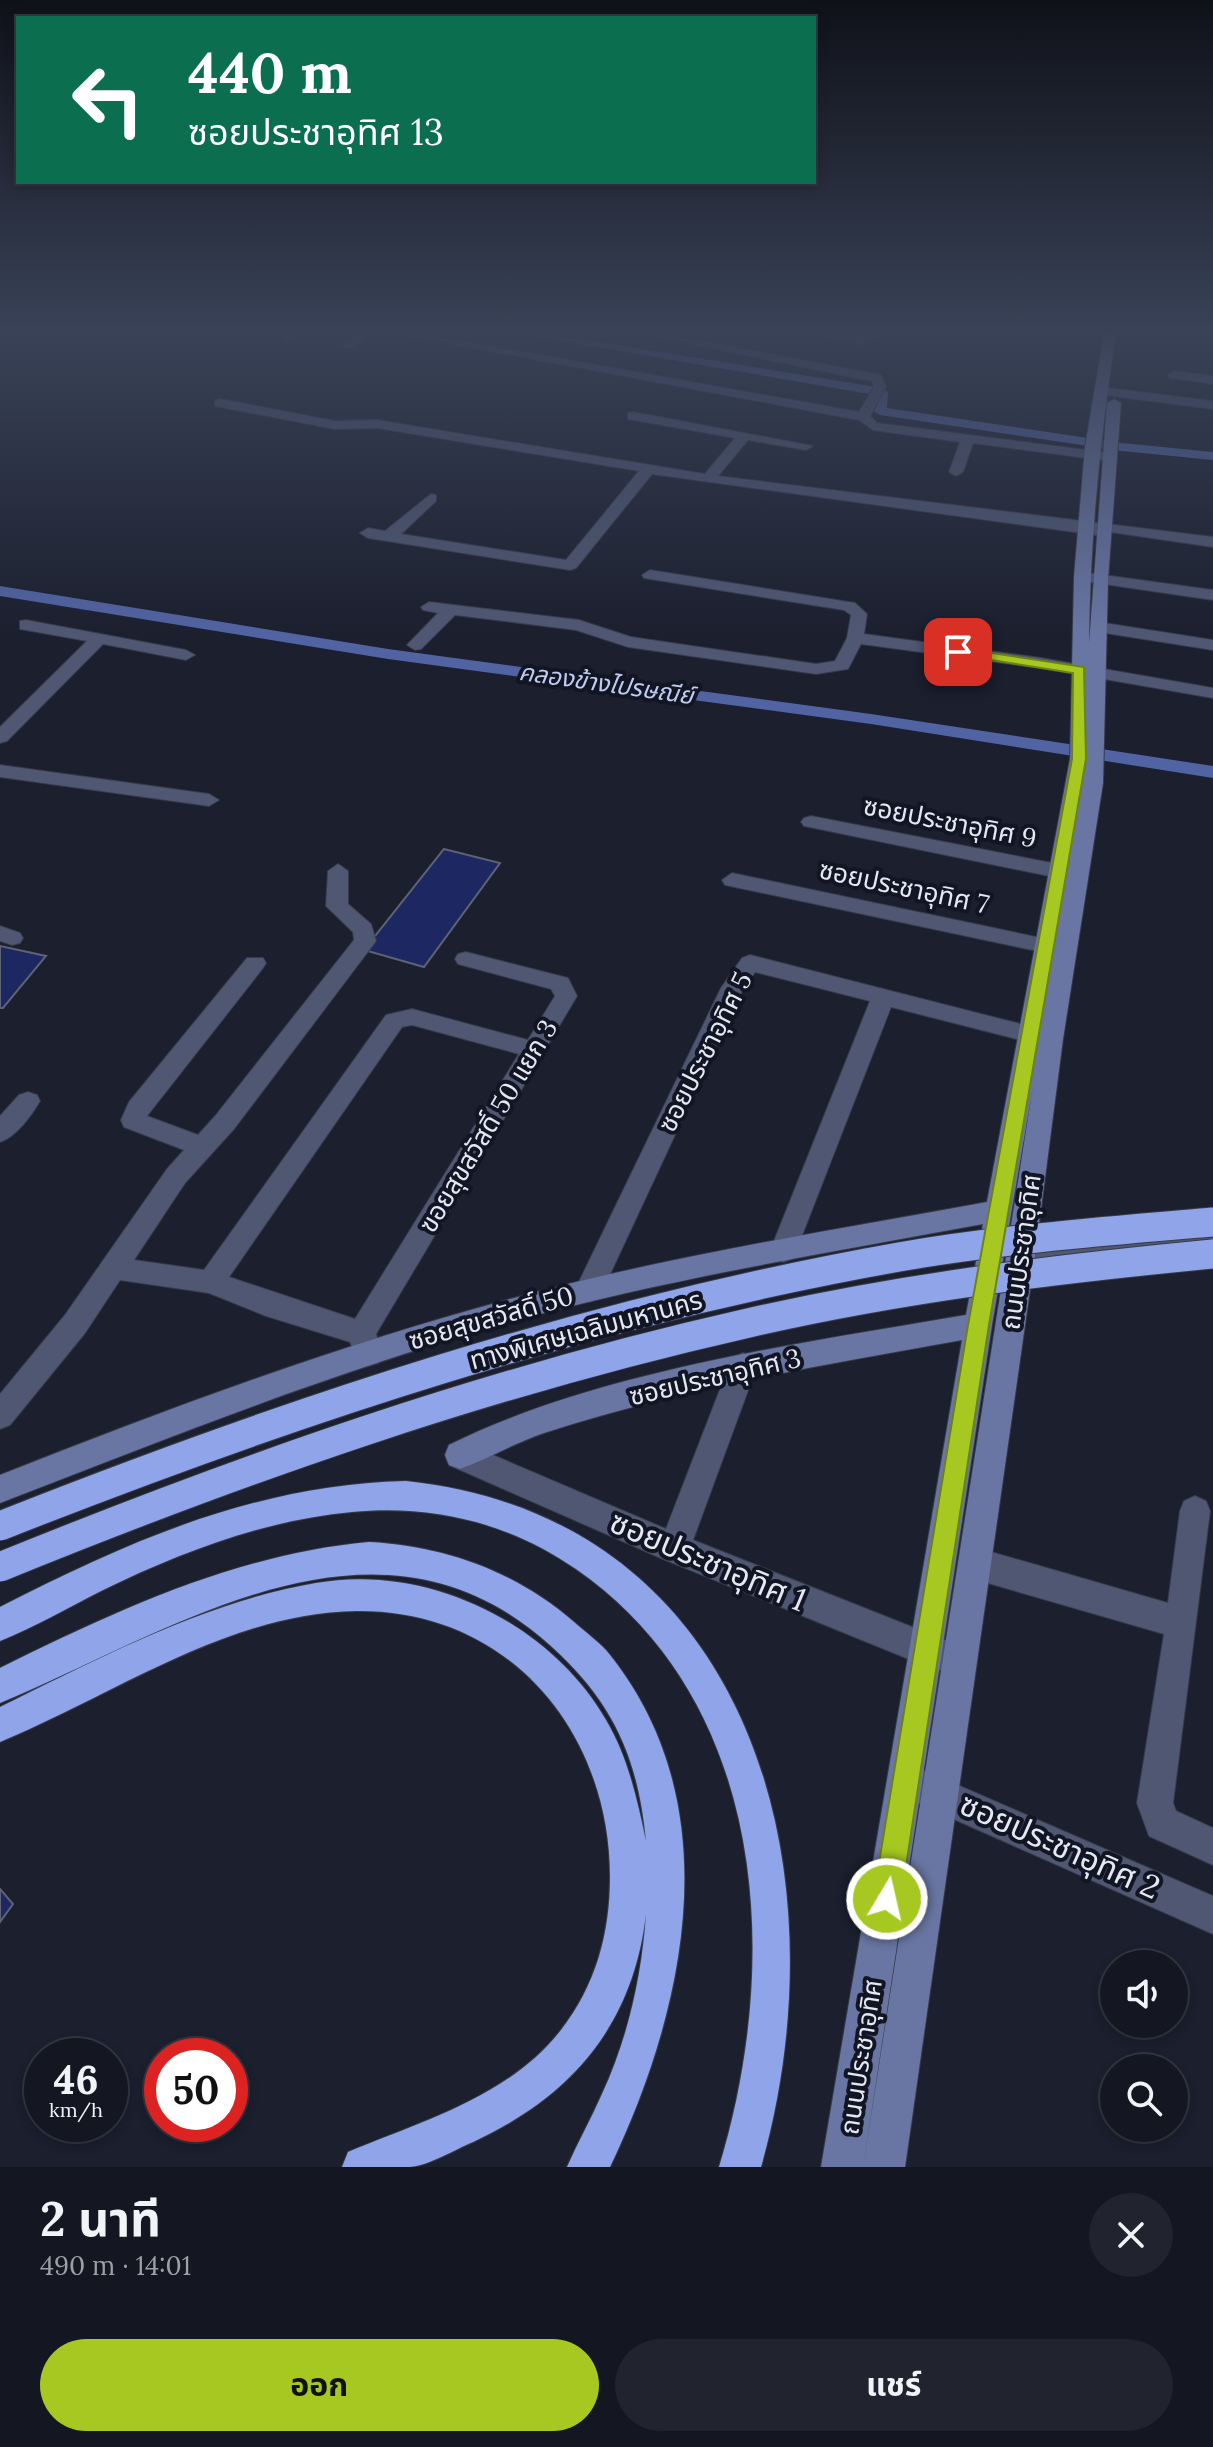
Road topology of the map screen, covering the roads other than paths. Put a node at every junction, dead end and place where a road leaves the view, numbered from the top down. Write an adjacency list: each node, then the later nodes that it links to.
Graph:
1 (446, 435): 9 (street)
2 (739, 435): 5 (street)
3 (940, 435): 6 (street)
4 (1102, 435): 8 (main road, ถนนประชาอุทิศ)
5 (744, 436): 7 (street); 11 (street)
6 (968, 439): 8 (street); 10 (street)
7 (806, 446)
8 (1101, 446): 13 (main road, ถนนประชาอุทิศ)
9 (649, 468): 11 (street); 15 (street)
10 (956, 472)
11 (709, 478): 13 (street)
12 (431, 498): 15 (street)
13 (1095, 528): 16 (street); 18 (main road, ถนนประชาอุทิศ); 19 (main road, ถนนประชาอุทิศ)
14 (368, 533): 15 (street)
15 (389, 536)
16 (1213, 542)
17 (650, 575): 25 (street)
18 (1082, 577): 19 (street); 30 (main road, ถนนประชาอุทิศ)
19 (1100, 580): 20 (street); 24 (main road, ถนนประชาอุทิศ)
20 (1213, 595)
21 (429, 607): 22 (street)
22 (451, 610): 25 (street); 27 (street)
23 (26, 625): 26 (street)
24 (1098, 627): 28 (street); 30 (main road, ถนนประชาอุทิศ)
25 (855, 638): 30 (street)
26 (98, 640): 29 (street); 32 (street)
27 (415, 645)
28 (1213, 645)
29 (186, 655)
30 (1089, 671): 31 (street); 37 (main road, ถนนประชาอุทิศ)
31 (1213, 693)
32 (0, 737)
33 (0, 771): 34 (street)
34 (209, 800)
35 (811, 822): 37 (street, ซอยประชาอุทิศ 9)
36 (338, 871): 47 (street)
37 (1068, 873): 39 (main road, ถนนประชาอุทิศ)
38 (732, 880): 39 (street, ซอยประชาอุทิศ 7)
39 (1054, 948): 43 (main road, ถนนประชาอุทิศ)
40 (466, 959): 44 (street, ฃอยสุขสวัสดิ์ 50 แยก 3)
41 (255, 963): 47 (street)
42 (883, 997): 43 (street, ซอยประชาอุทิศ 5); 51 (street); 56 (street, ซอยประชาอุทิศ 5)
43 (1039, 1036): 48 (main road, ถนนประชาอุทิศ); 53 (main road, ถนนประชาอุทิศ)
44 (534, 1050): 55 (street); 58 (street, ฃอยสุขสวัสดิ์ 50 แยก 3)
45 (28, 1101): 46 (street)
46 (0, 1132)
47 (202, 1147): 54 (street)
48 (1000, 1210): 51 (main road, ซอยสุขสวัสดิ์ 50); 57 (main road, ถนนประชาอุทิศ)
49 (1213, 1222): 64 (highway, ทางพิเศษเฉลิมมหานคร, bridge)
50 (1213, 1239): 53 (street)
51 (783, 1251): 56 (main road, ซอยสุขสวัสดิ์ 50)
52 (1213, 1254): 67 (highway, ทางพิเศษเฉลิมมหานคร, bridge)
53 (1022, 1255): 66 (main road, ถนนประชาอุทิศ)
54 (113, 1268): 55 (street); 60 (street)
55 (211, 1282): 58 (street)
56 (589, 1290): 58 (main road, ซอยสุขสวัสดิ์ 50)
57 (978, 1325): 59 (main road, ซอยประชาอุทิศ 3); 70 (main road, ถนนประชาอุทิศ)
58 (365, 1344): 62 (main road, ซอยสุขสวัสดิ์ 50)
59 (743, 1366): 61 (main road, ซอยประชาอุทิศ 3); 65 (street)
60 (0, 1416)
61 (460, 1455): 65 (street, ซอยประชาอุทิศ 1)
62 (0, 1489)
63 (1195, 1511): 68 (street)
64 (0, 1526)
65 (674, 1548): 70 (street, ซอยประชาอุทิศ 1)
66 (974, 1563): 68 (street); 71 (main road, ถนนประชาอุทิศ)
67 (0, 1567)
68 (1182, 1623): 75 (street)
69 (0, 1625): 79 (highway)
70 (928, 1651): 71 (street, ซอยประชาอุทิศ 1); 74 (main road, ถนนประชาอุทิศ)
71 (958, 1662): 74 (main road, ถนนประชาอุทิศ)
72 (0, 1686): 78 (highway)
73 (0, 1725): 77 (highway)
74 (923, 1787): 76 (street, ซอยประชาอุทิศ 2); 80 (main road, ถนนประชาอุทิศ); 81 (main road, ถนนประชาอุทิศ)
75 (1213, 1847)
76 (1213, 1915)
77 (363, 2167)
78 (588, 2167)
79 (740, 2167)
80 (842, 2167)
81 (884, 2167)

